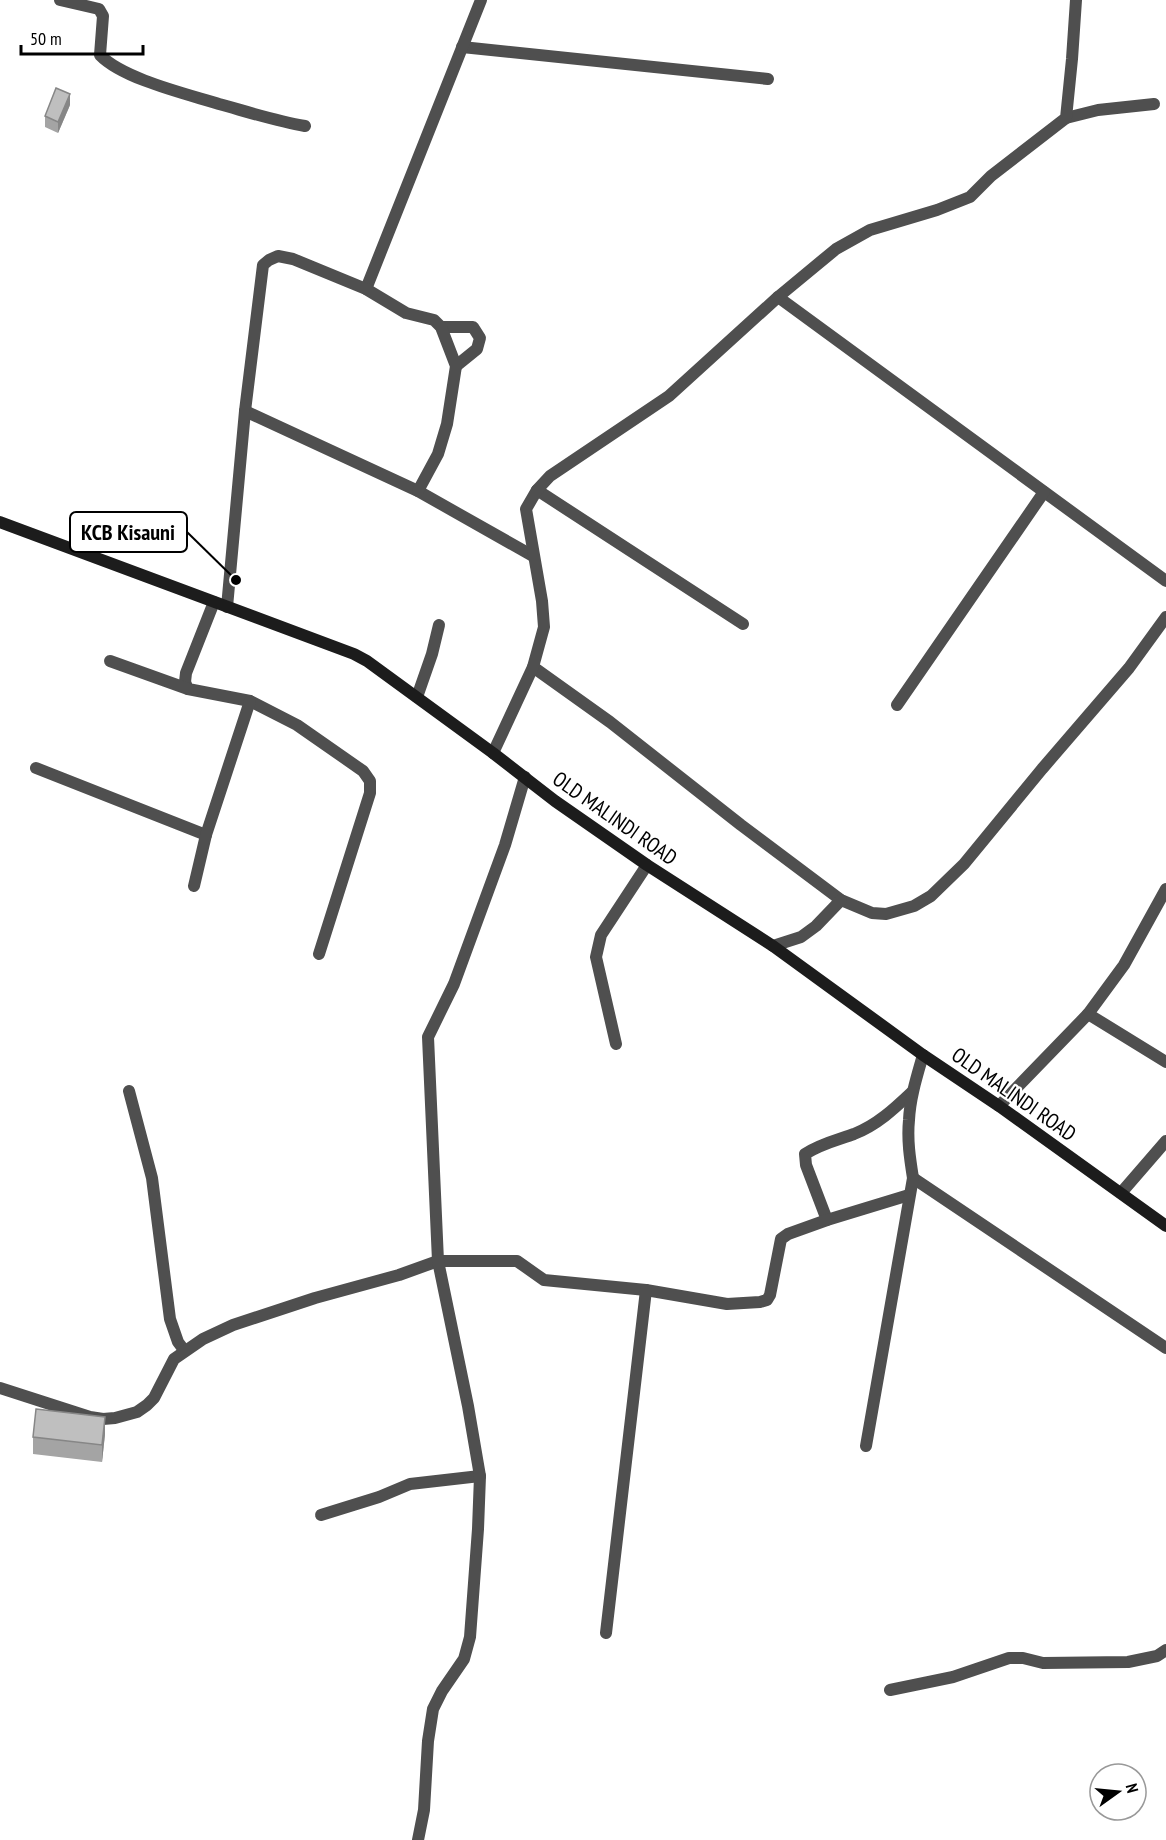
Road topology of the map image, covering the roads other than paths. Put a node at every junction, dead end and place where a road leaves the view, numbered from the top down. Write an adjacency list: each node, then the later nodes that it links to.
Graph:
1 (60, 0): 8 (street)
2 (481, 0): 4 (street)
3 (1076, 0): 7 (street)
4 (462, 47): 5 (street); 9 (street)
5 (768, 79)
6 (1154, 104): 7 (street)
7 (1066, 118): 10 (street)
8 (305, 126)
9 (366, 289): 11 (street); 13 (street)
10 (778, 297): 14 (street); 16 (street)
11 (441, 327): 12 (street); 12 (street)
12 (456, 366): 15 (street)
13 (245, 411): 15 (street); 21 (street)
14 (537, 490): 18 (street); 23 (street)
15 (418, 491): 18 (street)
16 (1044, 492): 19 (street); 30 (street)
17 (0, 522): 20 (main road, OLD MALINDI ROAD)
18 (533, 556): 26 (street)
19 (1166, 581)
20 (214, 602): 21 (main road, OLD MALINDI ROAD); 27 (street)
21 (227, 607): 28 (main road, OLD MALINDI ROAD)
22 (1166, 617): 38 (street)
23 (743, 624)
24 (439, 625): 28 (street)
25 (110, 661): 27 (street)
26 (533, 667): 31 (street); 38 (street)
27 (188, 689): 29 (street)
28 (417, 697): 31 (main road, OLD MALINDI ROAD)
29 (250, 701): 34 (street); 40 (street)
30 (897, 705)
31 (493, 753): 33 (main road, OLD MALINDI ROAD)
32 (36, 768): 34 (street)
33 (525, 777): 35 (main road, OLD MALINDI ROAD); 54 (street)
34 (206, 835): 36 (street)
35 (646, 866): 39 (main road, OLD MALINDI ROAD); 42 (street)
36 (194, 886)
37 (1166, 889): 41 (street)
38 (841, 900): 39 (street)
39 (773, 946): 43 (main road, OLD MALINDI ROAD)
40 (319, 954)
41 (1088, 1014): 44 (street); 47 (street)
42 (616, 1044)
43 (923, 1055): 46 (street); 47 (main road, OLD MALINDI ROAD)
44 (1166, 1062)
45 (129, 1091): 57 (street)
46 (912, 1092): 49 (street); 52 (street)
47 (999, 1106): 50 (main road, OLD MALINDI ROAD)
48 (1166, 1142): 50 (street)
49 (913, 1178): 51 (street); 56 (street)
50 (1121, 1193): 53 (main road, OLD MALINDI ROAD)
51 (909, 1195): 52 (street); 59 (street)
52 (827, 1220): 55 (street)
53 (1166, 1226)
54 (438, 1261): 55 (street); 57 (street); 60 (street)
55 (646, 1290): 62 (street)
56 (1166, 1348)
57 (184, 1350): 58 (street)
58 (0, 1388)
59 (866, 1446)
60 (480, 1476): 61 (street); 65 (street)
61 (321, 1515)
62 (606, 1633)
63 (1166, 1650): 64 (street)
64 (890, 1690)
65 (418, 1840)

